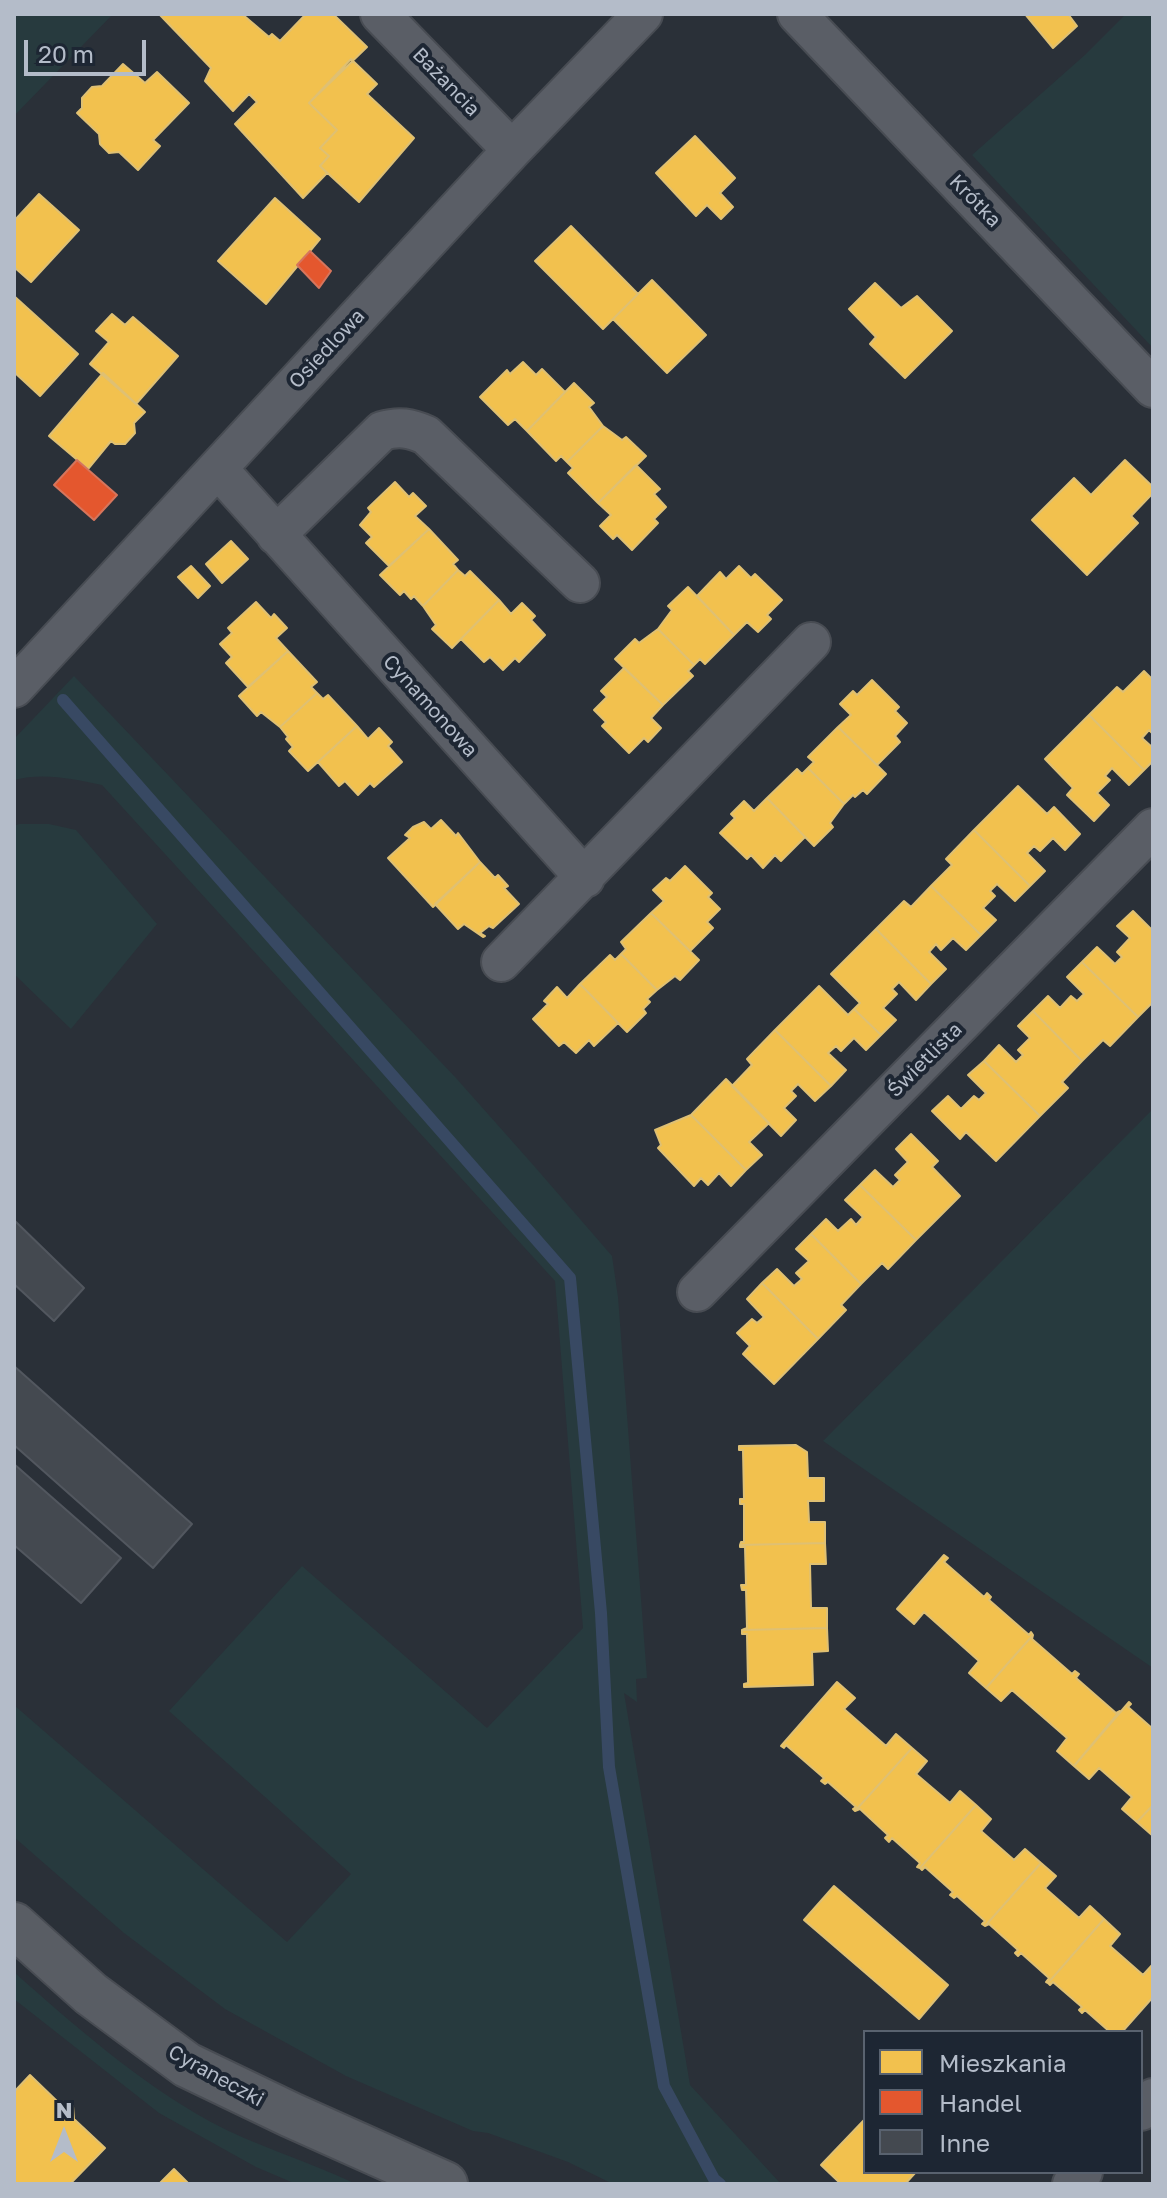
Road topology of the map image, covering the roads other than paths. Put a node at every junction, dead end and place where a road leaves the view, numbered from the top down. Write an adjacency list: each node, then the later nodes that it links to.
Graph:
1 (380, 14): 4 (street, Bażancia)
2 (643, 14): 4 (street, Osiedlowa)
3 (797, 14): 5 (street, Krótka)
4 (512, 150): 6 (street, Osiedlowa)
5 (1153, 388)
6 (218, 469): 7 (street, Cynamonowa); 10 (street, Osiedlowa)
7 (276, 535): 8 (street); 12 (street, Cynamonowa)
8 (580, 583)
9 (811, 642): 12 (street)
10 (14, 688)
11 (1153, 828): 14 (street, Świetlista)
12 (585, 878): 13 (street)
13 (501, 962)
14 (697, 1292)
15 (14, 1925): 16 (street, Cyraneczki)
16 (445, 2184)

